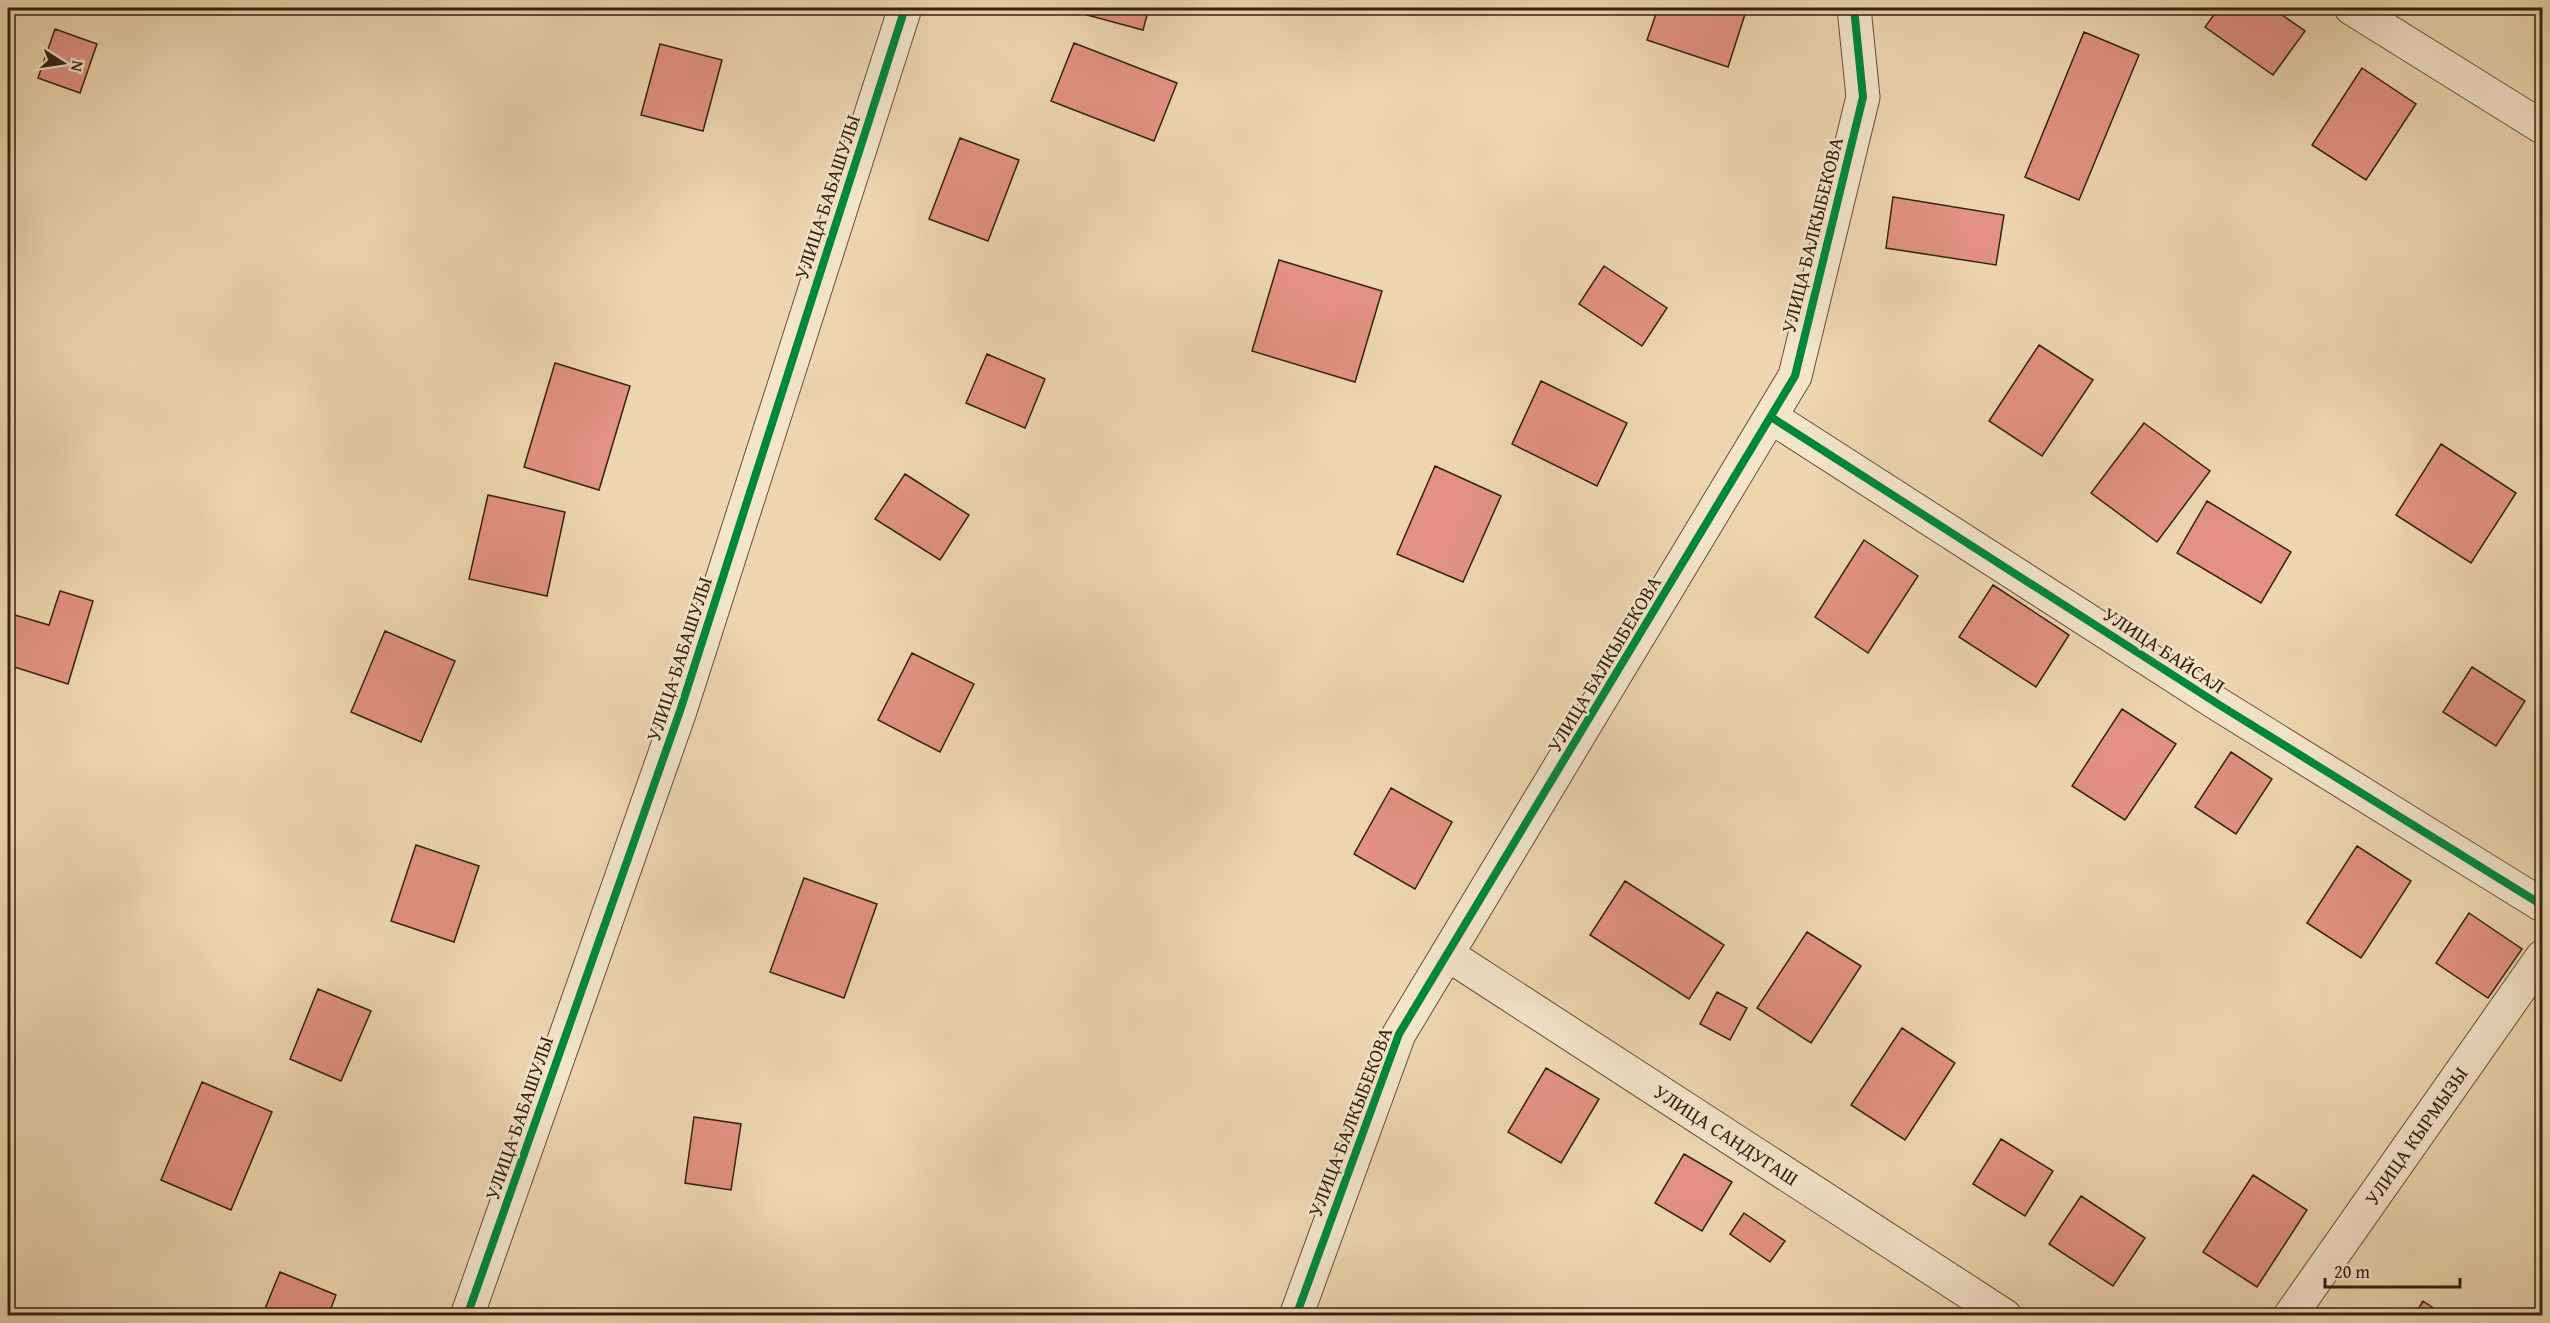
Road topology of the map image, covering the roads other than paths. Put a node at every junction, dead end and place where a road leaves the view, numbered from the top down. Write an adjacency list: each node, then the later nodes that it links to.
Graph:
1 (905, 8): 9 (street, УЛИЦА БАБАШУЛЫ)
2 (1854, 8): 5 (street, УЛИЦА БАЛКЫБЕКОВА)
3 (2351, 8): 4 (street)
4 (2542, 127)
5 (1771, 417): 6 (street, УЛИЦА БАЙСАЛ); 7 (street, УЛИЦА БАЛКЫБЕКОВА)
6 (2542, 905)
7 (1447, 954): 10 (street, УЛИЦА БАЛКЫБЕКОВА); 11 (street, УЛИЦА САНДУГАШ)
8 (2542, 957): 12 (street, УЛИЦА КЫРМЫЗЫ)
9 (466, 1316)
10 (1296, 1316)
11 (2005, 1316)
12 (2290, 1316)

